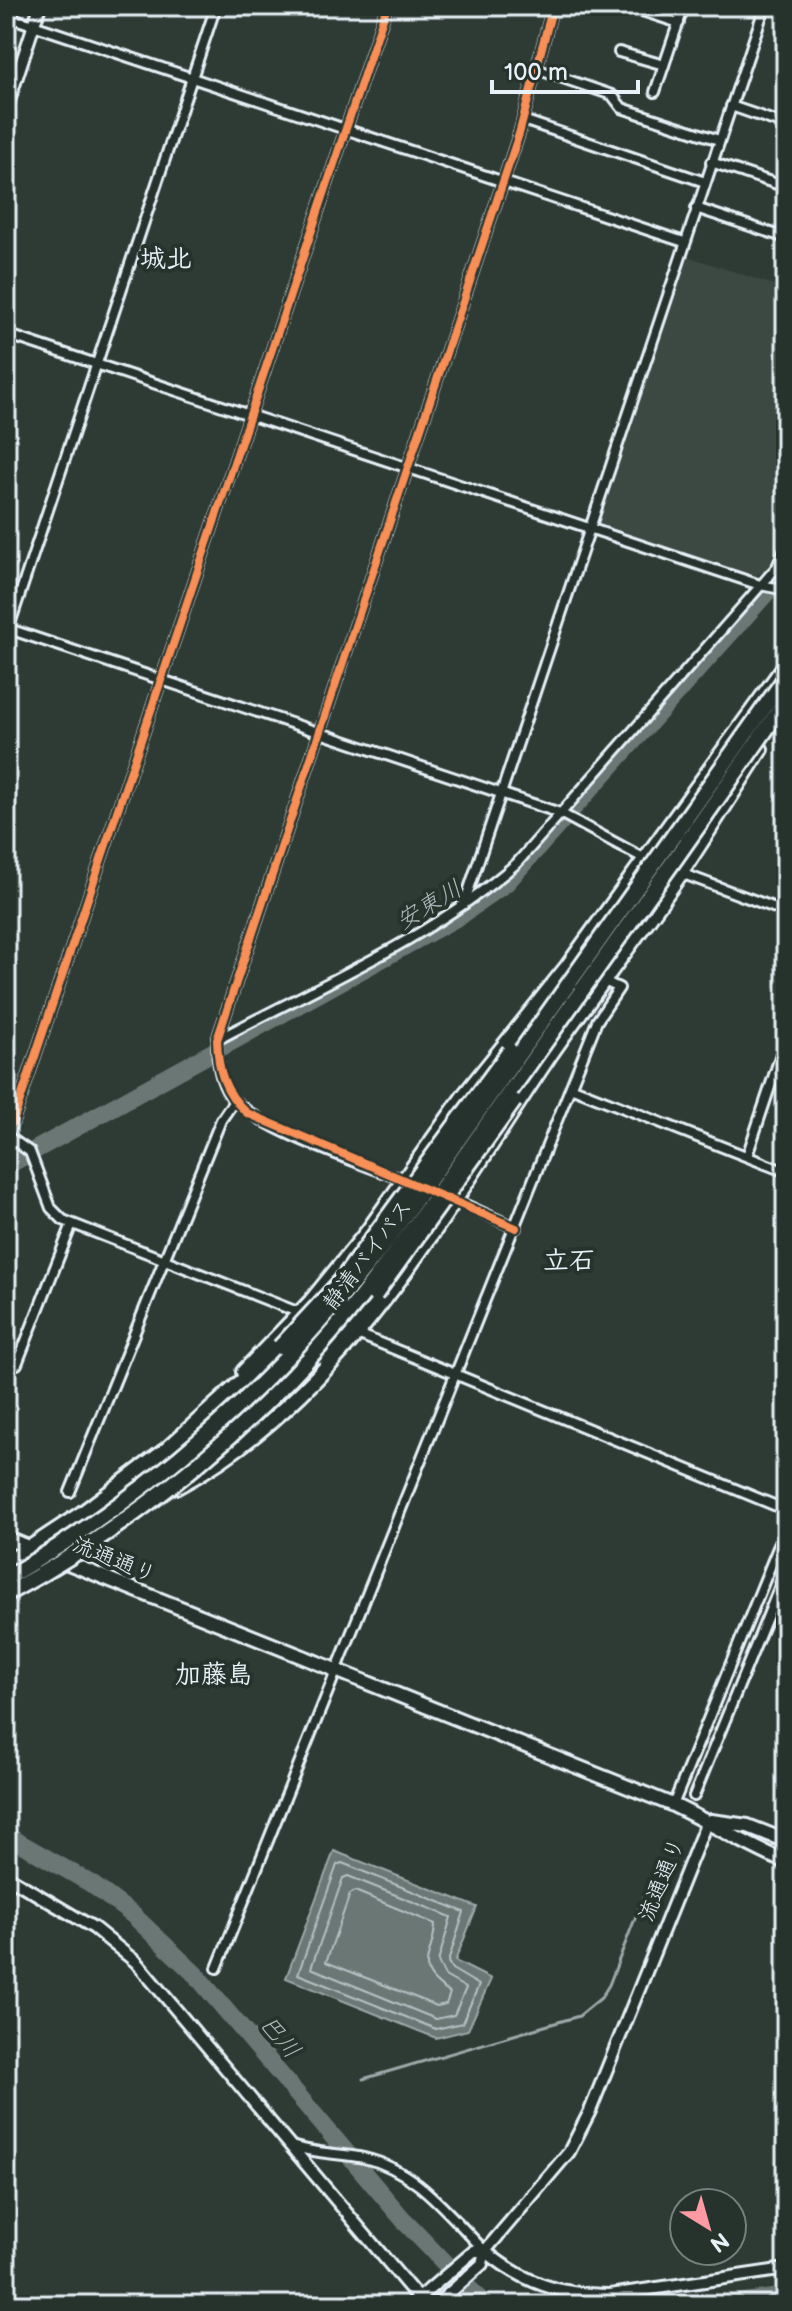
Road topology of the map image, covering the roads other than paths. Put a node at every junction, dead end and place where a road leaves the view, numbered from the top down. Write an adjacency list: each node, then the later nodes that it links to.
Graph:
1 (40, 6): 10 (street)
2 (216, 6): 14 (street)
3 (387, 6): 20 (street)
4 (553, 6): 13 (street)
5 (627, 6): 9 (street)
6 (684, 6): 9 (street)
7 (765, 6): 16 (street)
8 (6, 16): 10 (street)
9 (679, 23): 12 (street)
10 (34, 25): 14 (street); 17 (street)
11 (619, 52): 12 (street)
12 (664, 65): 15 (street)
13 (536, 69): 18 (street); 21 (street)
14 (192, 78): 20 (street); 30 (street)
15 (655, 92)
16 (731, 106): 19 (street); 21 (street)
17 (6, 110)
18 (523, 120): 23 (street); 24 (street)
19 (786, 125)
20 (346, 129): 23 (street); 31 (street)
21 (719, 140): 22 (street)
22 (711, 162): 24 (street); 25 (street)
23 (503, 180): 28 (street); 32 (street)
24 (705, 182): 26 (street)
25 (786, 187)
26 (696, 208): 27 (street); 28 (street)
27 (786, 238)
28 (684, 242): 33 (street)
29 (6, 334): 30 (street)
30 (95, 365): 31 (street); 37 (street)
31 (249, 416): 32 (street); 40 (street)
32 (406, 468): 33 (street); 45 (street)
33 (590, 528): 35 (street); 47 (street)
34 (786, 546): 35 (street)
35 (760, 585): 36 (street); 48 (street)
36 (784, 589)
37 (7, 631): 40 (street)
38 (786, 667): 44 (highway, bridge); 49 (highway)
39 (786, 677): 44 (highway, 静清バイパス, bridge)
40 (162, 678): 45 (street); 60 (street)
41 (786, 701): 46 (highway, 静清バイパス, bridge)
42 (786, 708): 50 (highway)
43 (786, 714): 46 (highway, bridge)
44 (759, 716): 53 (highway, 静清バイパス, bridge)
45 (319, 732): 47 (street); 57 (street)
46 (725, 788): 55 (highway, 静清バイパス, bridge)
47 (501, 793): 48 (street); 51 (street)
48 (560, 813): 49 (street); 51 (street)
49 (644, 859): 50 (street); 63 (highway)
50 (681, 872): 52 (street); 54 (highway)
51 (464, 904): 57 (street)
52 (786, 912)
53 (602, 938): 72 (highway, bridge); 82 (highway, 静清バイパス, bridge)
54 (602, 980): 58 (street); 64 (highway)
55 (556, 1027): 73 (highway, bridge); 83 (highway, 静清バイパス, bridge)
56 (786, 1039): 61 (street)
57 (217, 1040): 59 (street)
58 (573, 1088): 61 (street); 66 (street)
59 (234, 1101): 63 (street); 67 (street)
60 (6, 1133): 65 (street)
61 (747, 1156): 62 (street)
62 (786, 1172)
63 (405, 1181): 64 (street); 68 (highway)
64 (455, 1200): 66 (street); 69 (highway)
65 (72, 1224): 67 (street); 70 (street)
66 (516, 1228): 71 (street)
67 (166, 1260): 68 (street); 74 (street)
68 (300, 1313): 72 (highway)
69 (354, 1333): 71 (street); 73 (highway)
70 (6, 1361)
71 (457, 1374): 75 (street); 84 (street)
72 (157, 1459): 78 (highway)
73 (169, 1490): 79 (highway)
74 (70, 1492)
75 (786, 1510)
76 (786, 1528): 86 (street)
77 (6, 1538): 78 (main road, 流通通り)
78 (32, 1549): 79 (main road, 流通通り); 80 (highway)
79 (67, 1563): 83 (highway); 84 (main road, 流通通り)
80 (6, 1564)
81 (786, 1571): 85 (street)
82 (6, 1578)
83 (6, 1596)
84 (338, 1671): 86 (main road, 流通通り); 91 (street)
85 (694, 1796)
86 (673, 1805): 87 (main road, 流通通り)
87 (707, 1821): 88 (main road); 89 (main road); 93 (street, 流通通り)
88 (786, 1841)
89 (786, 1862)
90 (6, 1876): 92 (street)
91 (217, 1968)
92 (291, 2146): 93 (street); 95 (street)
93 (485, 2251): 94 (street); 95 (street); 96 (street, 流通通り)
94 (786, 2269)
95 (418, 2303)
96 (436, 2305)

